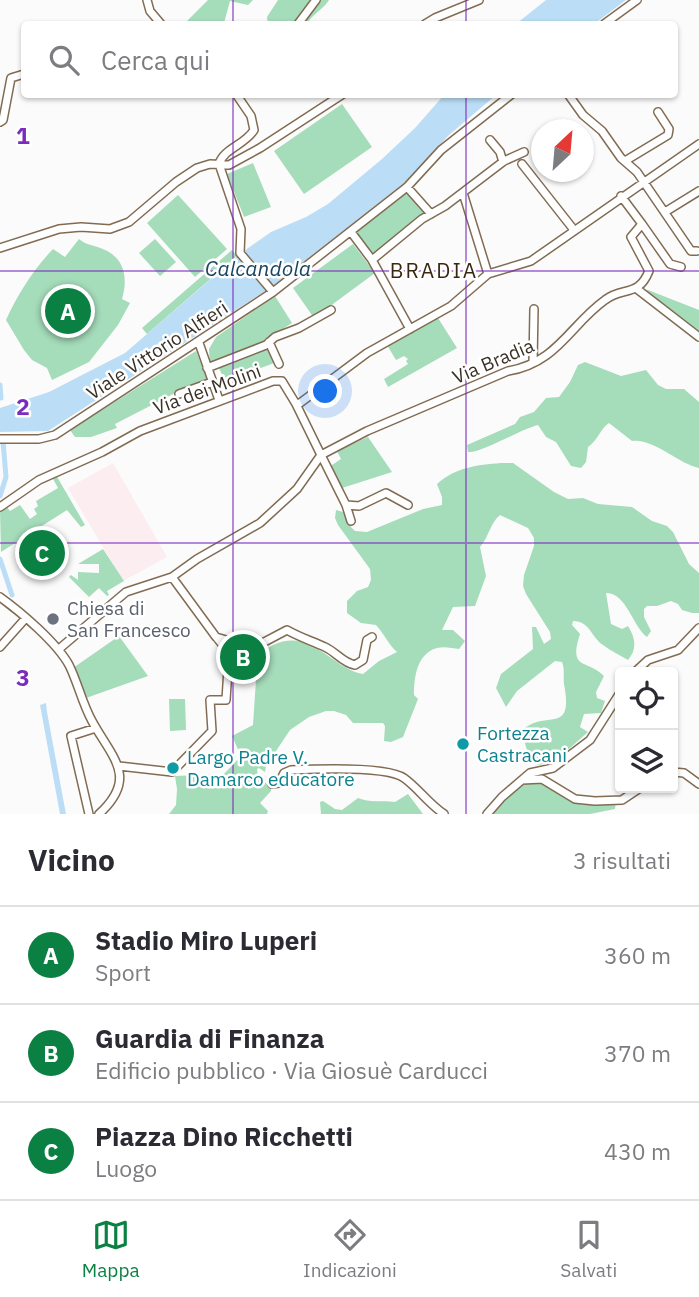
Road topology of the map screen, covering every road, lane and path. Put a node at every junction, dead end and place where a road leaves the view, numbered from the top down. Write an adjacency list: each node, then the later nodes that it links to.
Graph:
1 (147, 0): 5 (street)
2 (316, 0): 6 (street)
3 (479, 0): 7 (street)
4 (637, 0): 8 (street)
5 (158, 21)
6 (300, 21)
7 (430, 21)
8 (608, 21)
9 (21, 75): 15 (street)
10 (239, 98): 21 (street)
11 (337, 98): 21 (street)
12 (507, 98): 24 (street, Viale Vittorio Alfieri)
13 (571, 98): 20 (street)
14 (658, 113): 20 (street)
15 (0, 122)
16 (489, 140): 19 (street)
17 (699, 144): 23 (street)
18 (524, 152): 19 (street)
19 (503, 162): 26 (street)
20 (625, 162): 23 (street)
21 (219, 164): 33 (street); 39 (street)
22 (522, 164): 31 (street)
23 (644, 181): 27 (street); 28 (street)
24 (407, 187): 29 (street); 32 (street, Viale Vittorio Alfieri)
25 (699, 191): 28 (street)
26 (463, 193): 29 (street); 37 (street)
27 (621, 196): 30 (street); 31 (street)
28 (665, 212): 34 (street)
29 (431, 214): 35 (street)
30 (642, 224): 36 (street); 38 (street)
31 (574, 230): 37 (street)
32 (351, 232): 35 (street); 39 (street, Viale Vittorio Alfieri)
33 (0, 248)
34 (697, 251)
35 (372, 260): 42 (street)
36 (681, 267)
37 (488, 274): 42 (street)
38 (637, 289): 43 (street); 46 (street, Via Bradia)
39 (273, 292): 45 (street, Viale Vittorio Alfieri)
40 (534, 309): 46 (street)
41 (331, 310): 44 (street)
42 (410, 329): 52 (street)
43 (699, 337)
44 (269, 342): 47 (street); 48 (street)
45 (199, 343): 48 (street); 53 (street, Viale Vittorio Alfieri)
46 (533, 363): 54 (street, Via Bradia)
47 (279, 364)
48 (207, 368): 49 (street)
49 (212, 382): 50 (street); 51 (street)
50 (179, 394)
51 (219, 400): 52 (street, Via dei Molini); 57 (street, Via dei Molini)
52 (296, 404): 54 (street)
53 (3, 439)
54 (321, 454): 55 (street); 59 (street, Via Bradia)
55 (346, 505): 56 (street); 58 (street)
56 (408, 505)
57 (1, 506)
58 (351, 521)
59 (172, 577): 64 (street); 66 (street, Via Bradia)
60 (0, 597): 61 (street)
61 (25, 619): 65 (street); 66 (street)
62 (699, 628): 67 (street)
63 (372, 636): 64 (street)
64 (216, 637): 70 (street)
65 (0, 647)
66 (59, 649): 69 (street)
67 (640, 667)
68 (615, 701): 72 (street)
69 (96, 728): 70 (street); 76 (street)
70 (119, 766): 77 (street)
71 (678, 772): 74 (street)
72 (521, 780): 75 (street); 79 (street)
73 (272, 784): 78 (street)
74 (699, 784)
75 (632, 793)
76 (89, 814)
77 (99, 814)
78 (444, 814)
79 (487, 814)

